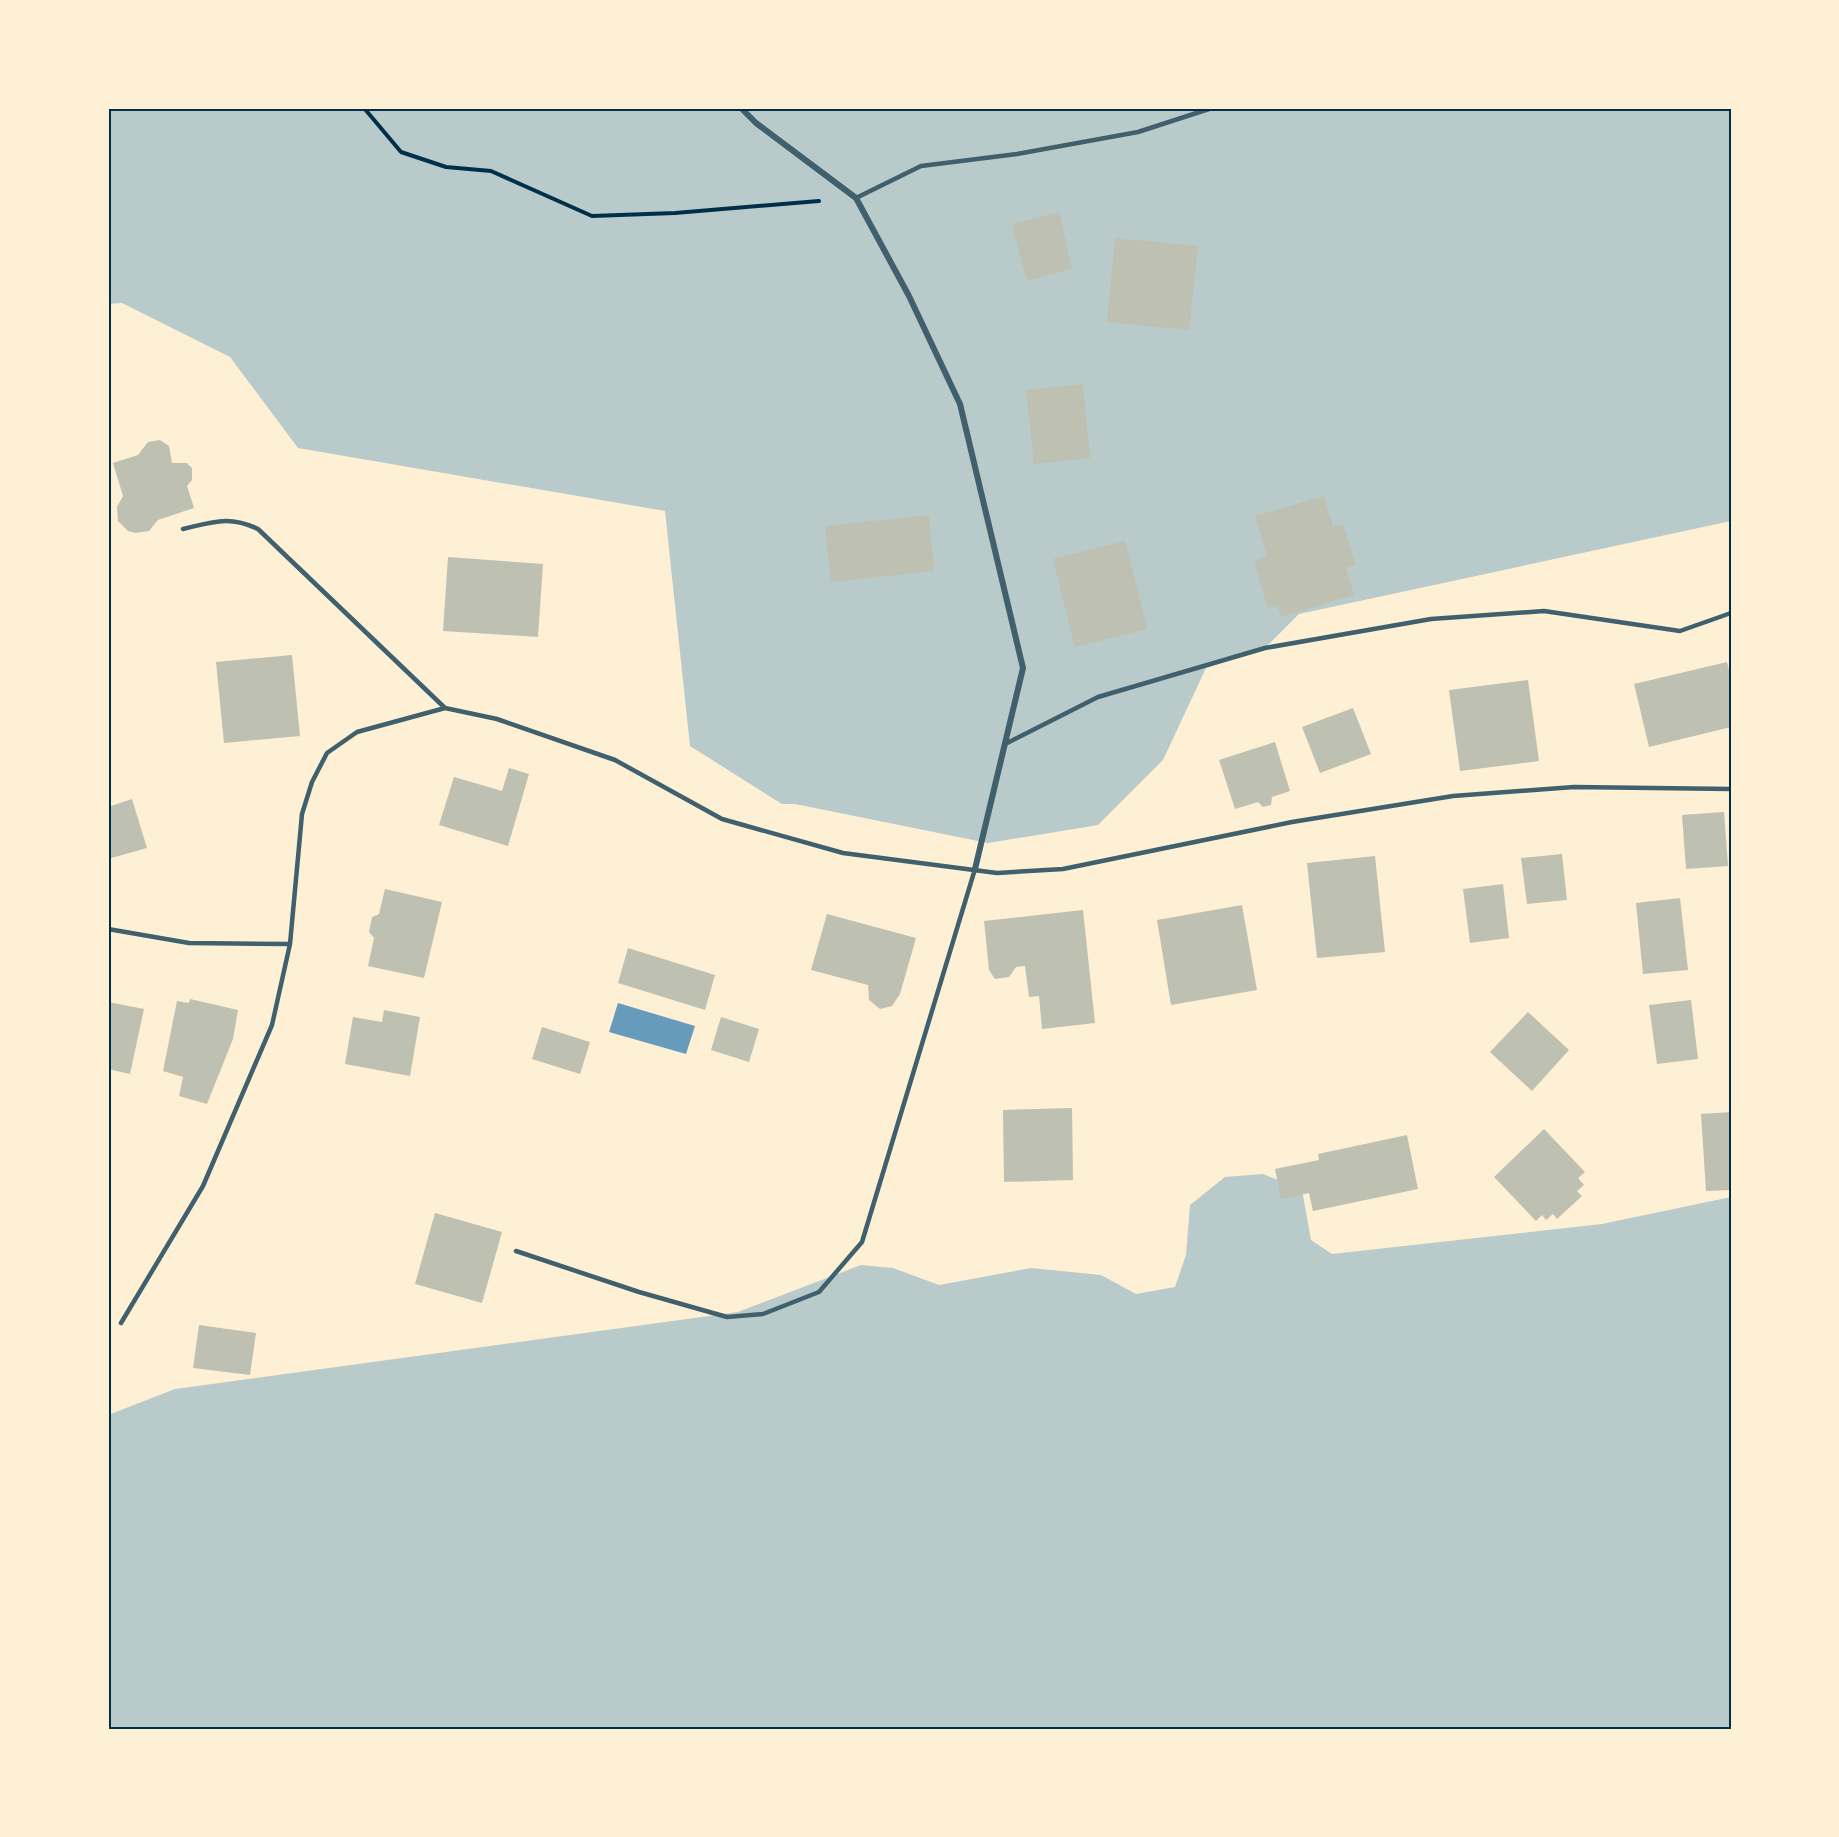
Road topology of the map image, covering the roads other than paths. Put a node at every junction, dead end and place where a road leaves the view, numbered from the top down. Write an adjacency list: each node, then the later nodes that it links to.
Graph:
1 (741, 108): 3 (street)
2 (1212, 108): 3 (lane)
3 (856, 198): 7 (street)
4 (183, 529): 6 (lane)
5 (1731, 613): 7 (lane)
6 (445, 708): 9 (lane); 11 (lane)
7 (1005, 744): 9 (street)
8 (1731, 789): 9 (lane)
9 (975, 869): 12 (lane)
10 (108, 929): 11 (lane)
11 (290, 944): 13 (lane)
12 (516, 1251)
13 (122, 1323)

